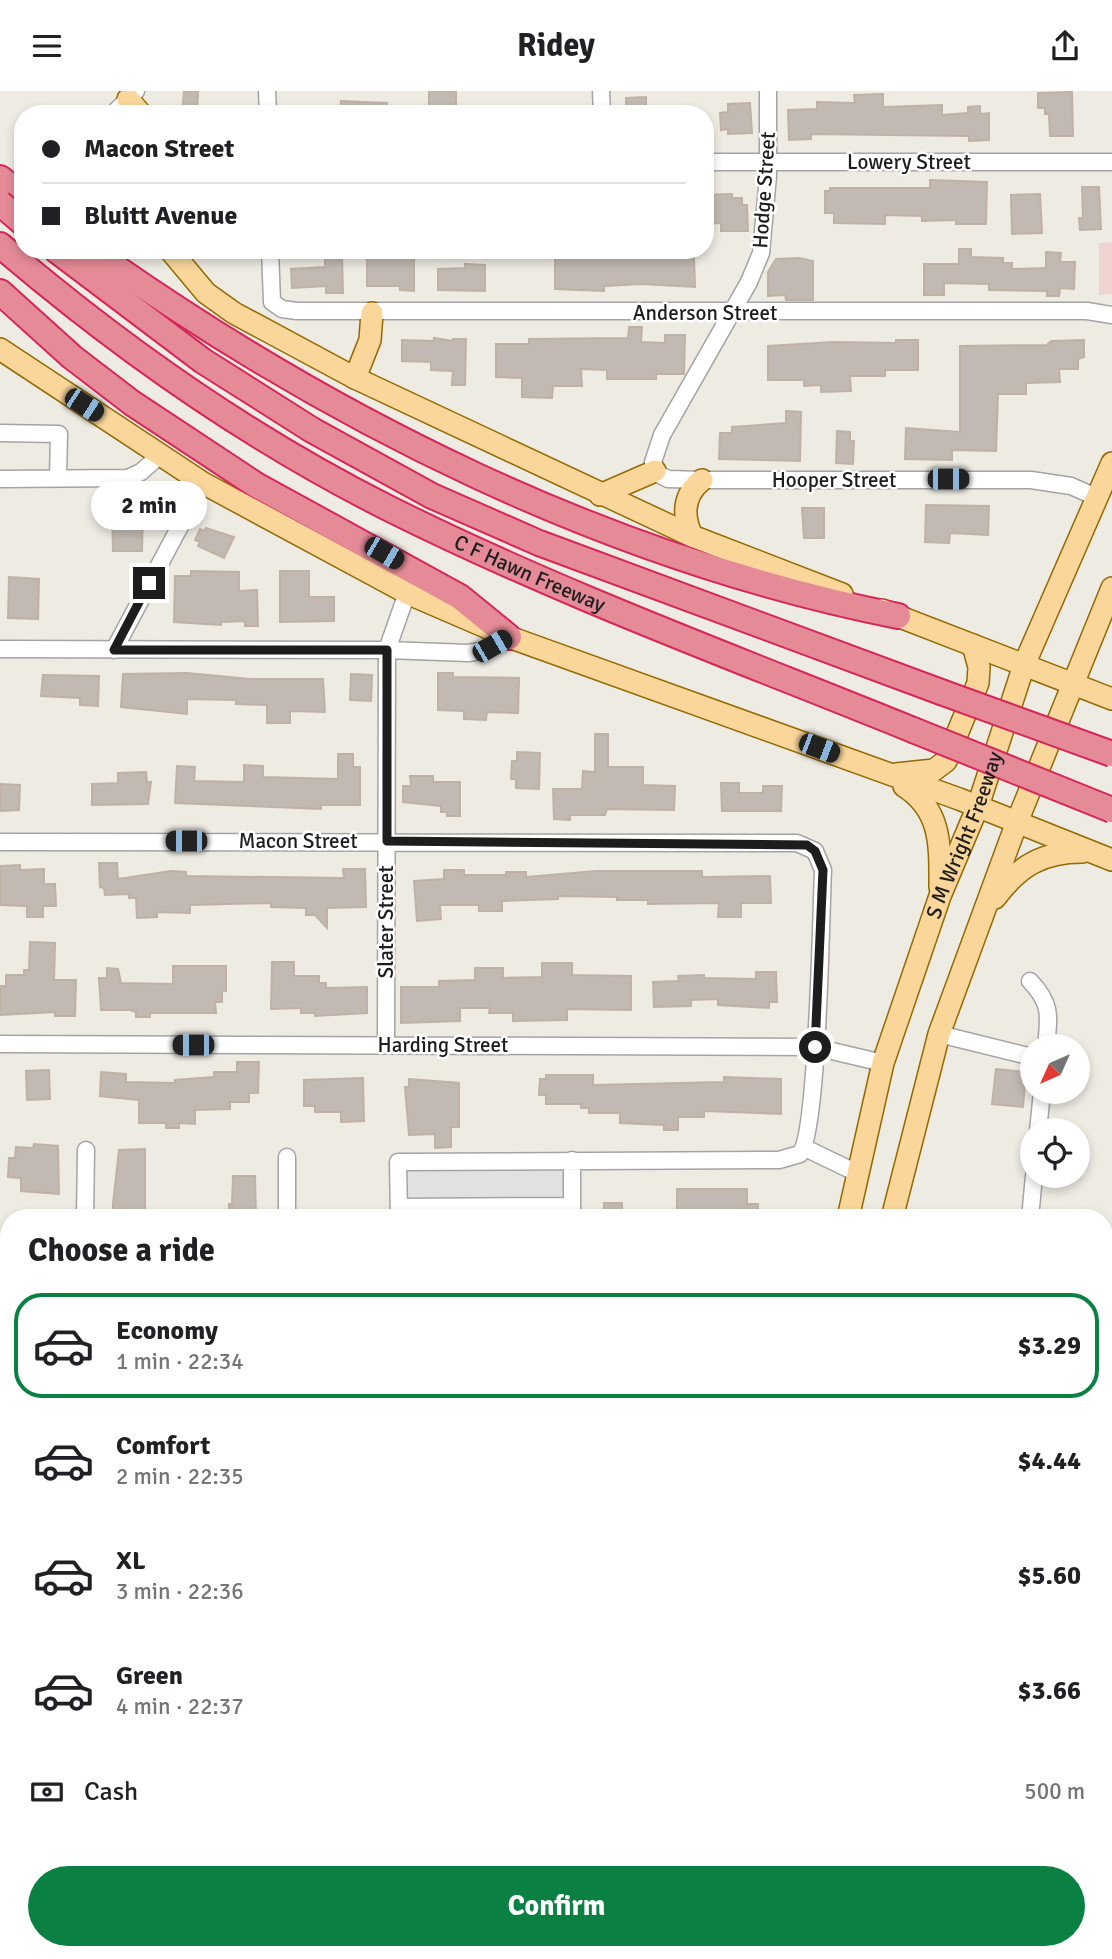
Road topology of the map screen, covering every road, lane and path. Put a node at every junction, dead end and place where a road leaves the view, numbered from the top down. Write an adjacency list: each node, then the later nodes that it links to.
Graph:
1 (768, 91): 2 (street, Hodge Street)
2 (769, 162): 3 (street, Lowery Street); 4 (street, Lowery Street); 18 (street, Hodge Street)
3 (1112, 162)
4 (714, 163)
5 (0, 178): 6 (highway)
6 (14, 191)
7 (0, 203): 9 (highway, bridge)
8 (14, 208): 10 (street)
9 (14, 215)
10 (0, 223)
11 (18, 259): 48 (highway, C F Hawn Freeway, bridge)
12 (68, 259): 45 (highway, C F Hawn Freeway, bridge)
13 (104, 259): 35 (highway)
14 (177, 259): 21 (main road)
15 (270, 259): 17 (street, Anderson Street)
16 (0, 292): 37 (highway)
17 (372, 313): 18 (street, Anderson Street); 21 (main road)
18 (731, 313): 19 (street, Anderson Street); 25 (street, Hodge Street)
19 (1112, 315)
20 (0, 349): 23 (main road)
21 (355, 378): 30 (main road)
22 (0, 433): 26 (street)
23 (159, 456): 26 (street); 29 (main road)
24 (1112, 463): 31 (main road, S M Wright Freeway)
25 (655, 464): 28 (street, Hooper Street); 30 (main road)
26 (58, 478): 27 (street)
27 (0, 479)
28 (702, 479): 31 (street, Hooper Street); 32 (main road)
29 (203, 483): 34 (main road); 40 (street)
30 (600, 495): 32 (main road)
31 (1096, 497): 42 (main road, S M Wright Freeway)
32 (692, 536): 35 (main road)
33 (1112, 587): 36 (main road)
34 (407, 593): 37 (main road); 41 (street, Slater Street)
35 (898, 616): 38 (main road)
36 (1105, 623): 43 (main road)
37 (509, 637): 41 (street); 46 (main road)
38 (973, 645): 42 (main road); 46 (main road)
39 (0, 649): 40 (street)
40 (114, 650): 41 (street)
41 (387, 650): 50 (street, Slater Street)
42 (1024, 666): 43 (main road); 47 (main road, S M Wright Freeway)
43 (1074, 684): 44 (main road); 49 (main road)
44 (1112, 699)
45 (1112, 754)
46 (887, 775): 47 (main road); 54 (main road)
47 (978, 806): 49 (main road); 54 (main road, S M Wright Freeway)
48 (1112, 810)
49 (1017, 822): 52 (main road); 55 (main road)
50 (387, 841): 51 (street, Macon Street); 60 (street, Slater Street); 61 (street, Macon Street)
51 (0, 842)
52 (1090, 851): 53 (main road); 55 (main road)
53 (1112, 860)
54 (940, 896): 63 (main road, S M Wright Freeway)
55 (983, 913): 57 (main road)
56 (1030, 981): 58 (street)
57 (939, 1034): 62 (street); 75 (main road)
58 (1047, 1034)
59 (0, 1044): 60 (street, Harding Street)
60 (386, 1045): 61 (street, Harding Street)
61 (815, 1047): 63 (street, Harding Street); 64 (street)
62 (1020, 1055)
63 (883, 1063): 68 (main road, S M Wright Freeway)
64 (805, 1148): 67 (street); 68 (street)
65 (86, 1150): 70 (street)
66 (287, 1157): 71 (street)
67 (572, 1160): 72 (street); 73 (street)
68 (857, 1173): 74 (main road, S M Wright Freeway)
69 (1033, 1188): 76 (street)
70 (85, 1209)
71 (286, 1209)
72 (399, 1209)
73 (572, 1209)
74 (850, 1209)
75 (894, 1209)
76 (1031, 1209)

